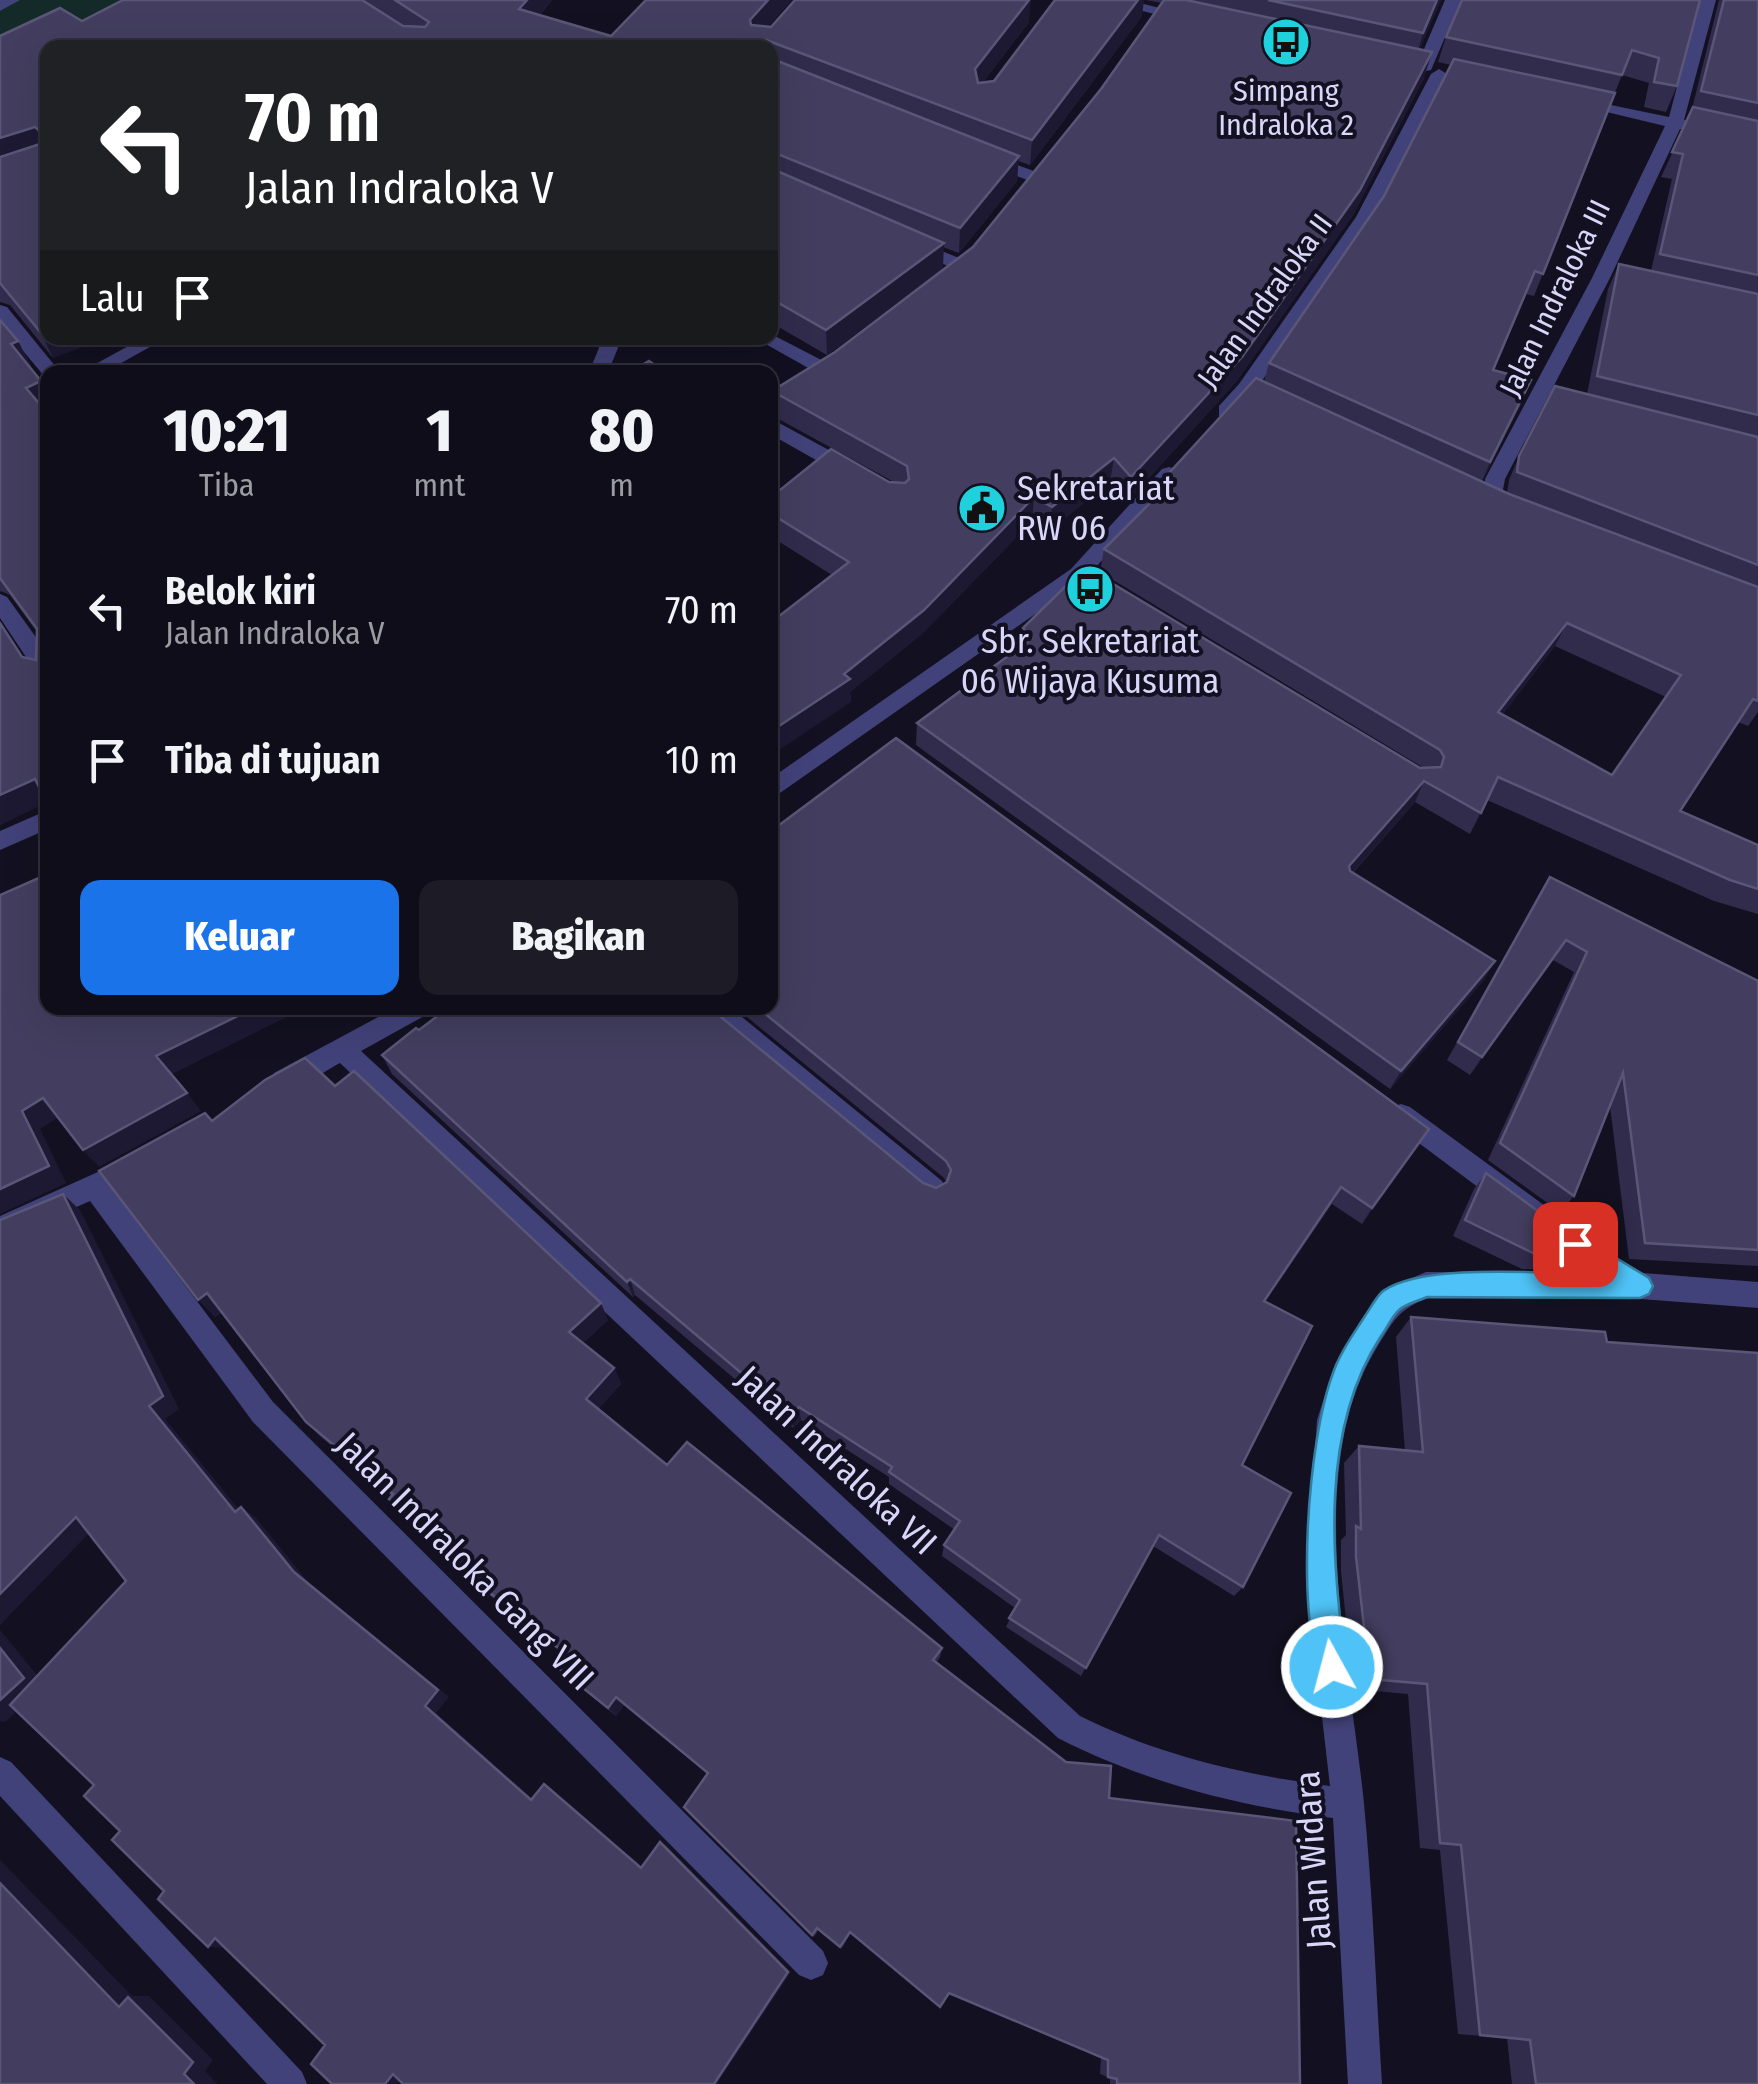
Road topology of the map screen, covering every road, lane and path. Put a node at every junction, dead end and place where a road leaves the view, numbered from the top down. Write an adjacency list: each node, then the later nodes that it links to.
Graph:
1 (12, 0): 6 (street)
2 (1106, 0): 5 (street)
3 (1452, 0): 11 (street, Jalan Indraloka II)
4 (1708, 0): 13 (street, Jalan Indraloka III)
5 (1132, 2): 7 (street)
6 (0, 6)
7 (1158, 11): 8 (street); 9 (street)
8 (1215, 24)
9 (1146, 27)
10 (1404, 66): 11 (street)
11 (1441, 74): 26 (street, Jalan Indraloka II)
12 (1557, 98): 13 (street)
13 (1674, 123): 14 (street); 29 (street, Jalan Indraloka III)
14 (1758, 140)
15 (965, 150): 16 (street)
16 (1033, 178)
17 (898, 238): 18 (street)
18 (961, 265)
19 (0, 311): 22 (street)
20 (144, 345): 23 (street)
21 (778, 345): 24 (street)
22 (46, 365)
23 (105, 365)
24 (827, 369)
25 (778, 430): 28 (street)
26 (1207, 432)
27 (1182, 460): 32 (street)
28 (866, 480)
29 (1492, 500)
30 (0, 602): 31 (street)
31 (40, 660)
32 (778, 786)
33 (40, 823): 34 (street)
34 (0, 841)
35 (404, 1015): 37 (street)
36 (722, 1015): 42 (street)
37 (341, 1048): 38 (street); 47 (street, Jalan Indraloka VII)
38 (259, 1094)
39 (1384, 1103): 44 (street)
40 (128, 1168): 41 (street)
41 (95, 1187): 43 (street); 48 (street, Jalan Indraloka Gang VIII)
42 (933, 1189)
43 (0, 1229)
44 (1640, 1286): 45 (street, Jalan Widara); 47 (street, Jalan Widara)
45 (1758, 1295)
46 (0, 1774): 49 (street)
47 (1348, 1804): 50 (street, Jalan Widara)
48 (811, 1963)
49 (290, 2084)
50 (1365, 2084)

